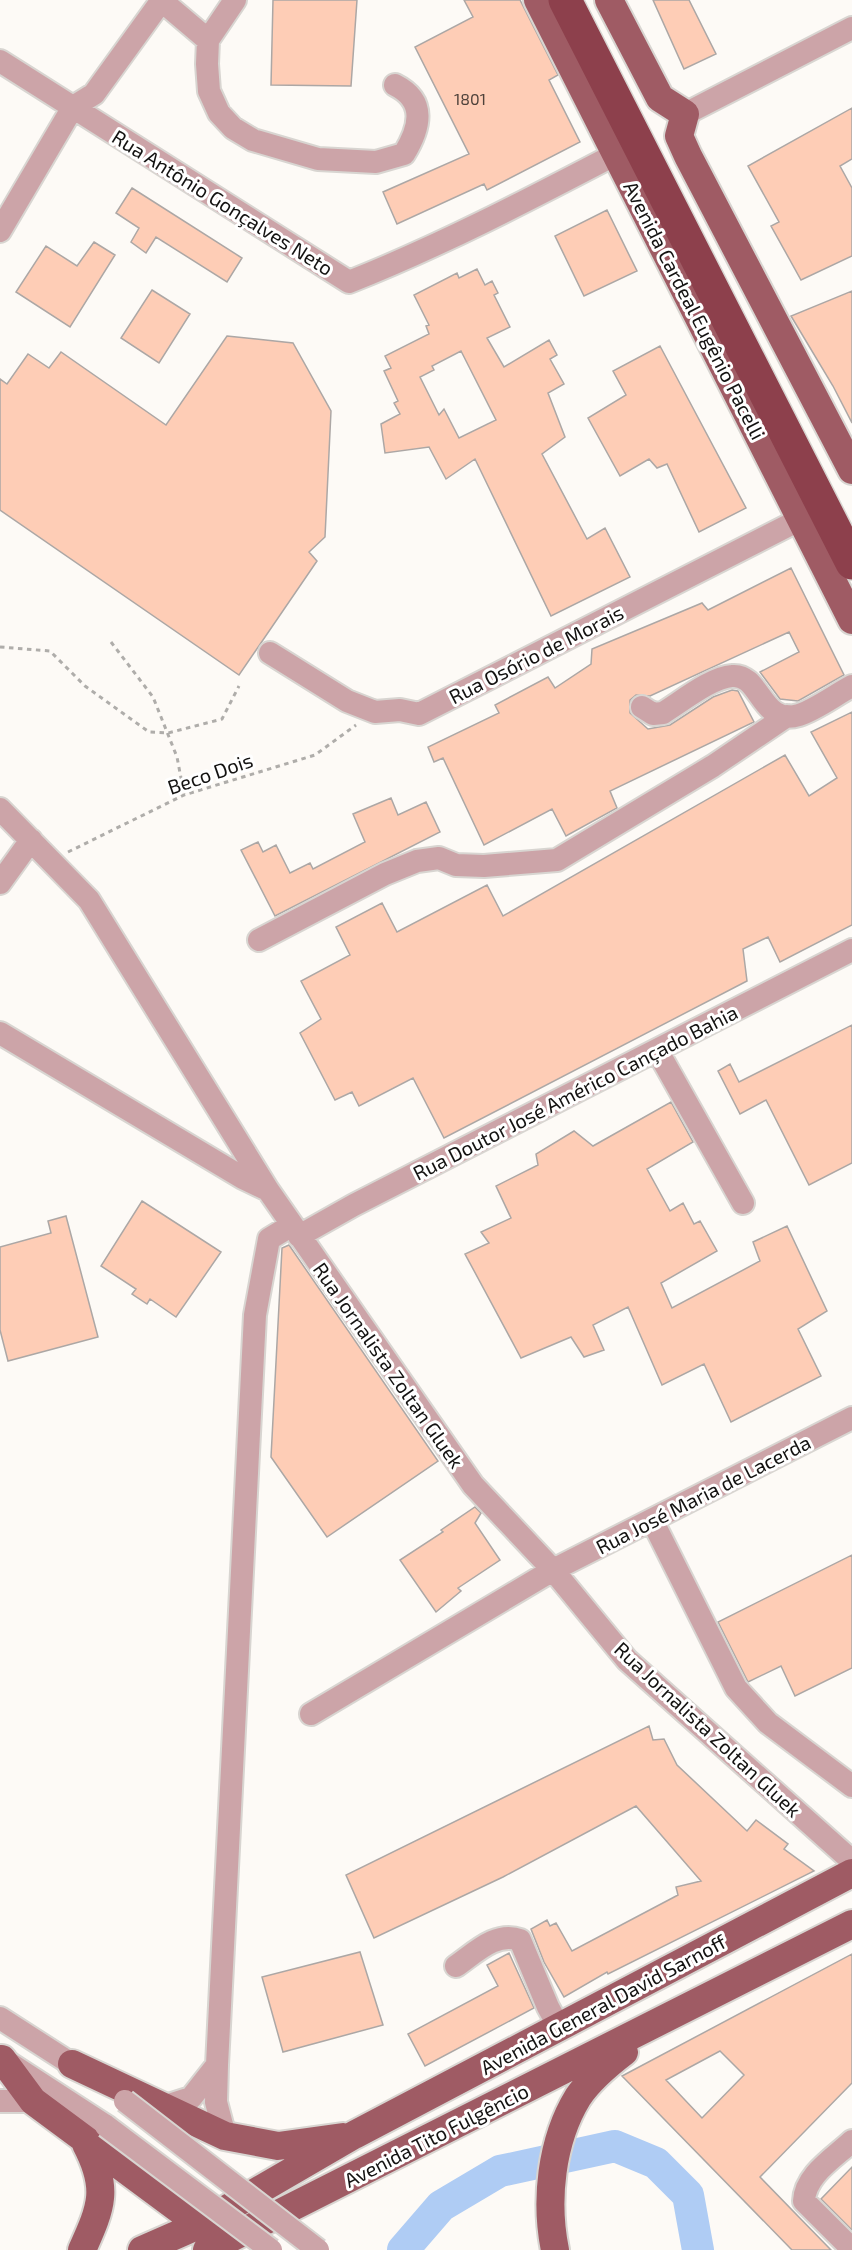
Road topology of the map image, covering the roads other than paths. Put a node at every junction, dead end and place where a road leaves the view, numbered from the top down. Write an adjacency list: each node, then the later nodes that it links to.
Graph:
1 (235, 0): 8 (street)
2 (538, 0): 13 (main road, Avenida Cardeal Eugênio Pacelli)
3 (565, 0): 18 (highway, Avenida Cardeal Eugênio Pacelli)
4 (588, 0): 16 (highway)
5 (609, 0): 12 (main road)
6 (162, 1): 8 (street); 11 (street)
7 (852, 28): 12 (street)
8 (208, 40): 10 (street)
9 (0, 61): 11 (street, Rua Antônio Gonçalves Neto)
10 (395, 85)
11 (73, 107): 13 (street, Rua Antônio Gonçalves Neto); 14 (street)
12 (684, 114): 15 (main road)
13 (616, 154): 17 (main road, Avenida Cardeal Eugênio Pacelli)
14 (2, 222)
15 (852, 470)
16 (852, 517)
17 (801, 519): 19 (main road, Avenida Cardeal Eugênio Pacelli); 20 (street, Rua Osório de Morais)
18 (852, 563)
19 (852, 620)
20 (270, 653)
21 (852, 686): 23 (street)
22 (642, 707): 23 (street)
23 (787, 716): 27 (street)
24 (0, 809): 25 (street, Rua Jornalista Zoltan Gluek)
25 (31, 840): 26 (street); 31 (street, Rua Jornalista Zoltan Gluek)
26 (0, 884)
27 (259, 940)
28 (852, 950): 30 (street, Rua Doutor José Américo Cançado Bahia)
29 (0, 1033): 31 (street)
30 (657, 1050): 32 (street); 33 (street, Rua Doutor José Américo Cançado Bahia)
31 (268, 1190): 33 (street, Rua Jornalista Zoltan Gluek)
32 (743, 1203)
33 (295, 1231): 36 (street, Rua Jornalista Zoltan Gluek); 47 (street, Rua Doutor José Américo Cançado Bahia)
34 (852, 1418): 35 (street, Rua José Maria de Lacerda)
35 (652, 1520): 36 (street, Rua José Maria de Lacerda); 38 (street)
36 (553, 1570): 37 (street, Rua José Maria de Lacerda); 39 (street, Rua Jornalista Zoltan Gluek)
37 (311, 1714)
38 (852, 1786)
39 (852, 1861)
40 (852, 1873): 45 (main road, Avenida General David Sarnoff)
41 (852, 1924): 44 (main road)
42 (456, 1966): 45 (street)
43 (0, 2018): 46 (street)
44 (665, 2018): 54 (main road); 55 (main road, Avenida Tito Fulgêncio)
45 (559, 2027): 51 (main road, Avenida General David Sarnoff)
46 (72, 2064): 49 (main road); 60 (street, bridge)
47 (216, 2066): 49 (street); 52 (street, Rua Doutor José Américo Cançado Bahia)
48 (9, 2082): 50 (main road); 50 (street)
49 (163, 2107): 52 (main road)
50 (94, 2133): 55 (main road); 57 (main road); 59 (street, bridge)
51 (354, 2135): 52 (main road); 55 (main road, Avenida Tito Fulgêncio)
52 (225, 2136)
53 (852, 2141): 56 (street)
54 (552, 2237)
55 (211, 2239): 58 (main road, Avenida Tito Fulgêncio)
56 (852, 2249)
57 (82, 2250)
58 (142, 2250)
59 (272, 2250)
60 (318, 2250)

